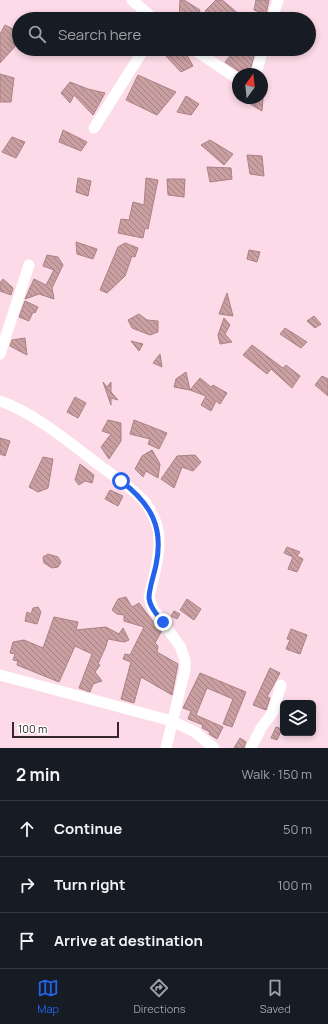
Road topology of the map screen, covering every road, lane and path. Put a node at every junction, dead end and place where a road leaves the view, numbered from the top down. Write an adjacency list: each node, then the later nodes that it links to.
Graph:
1 (132, 0): 3 (street)
2 (278, 0): 4 (street)
3 (146, 12)
4 (274, 12)
5 (140, 56): 10 (street)
6 (204, 56): 9 (street)
7 (261, 56): 8 (street)
8 (258, 68)
9 (232, 75)
10 (94, 128)
11 (29, 265): 12 (street)
12 (0, 354)
13 (0, 401): 16 (street)
14 (0, 675): 16 (street)
15 (280, 685): 19 (street)
16 (172, 721): 17 (street); 18 (street)
17 (166, 748)
18 (214, 748)
19 (251, 748)

